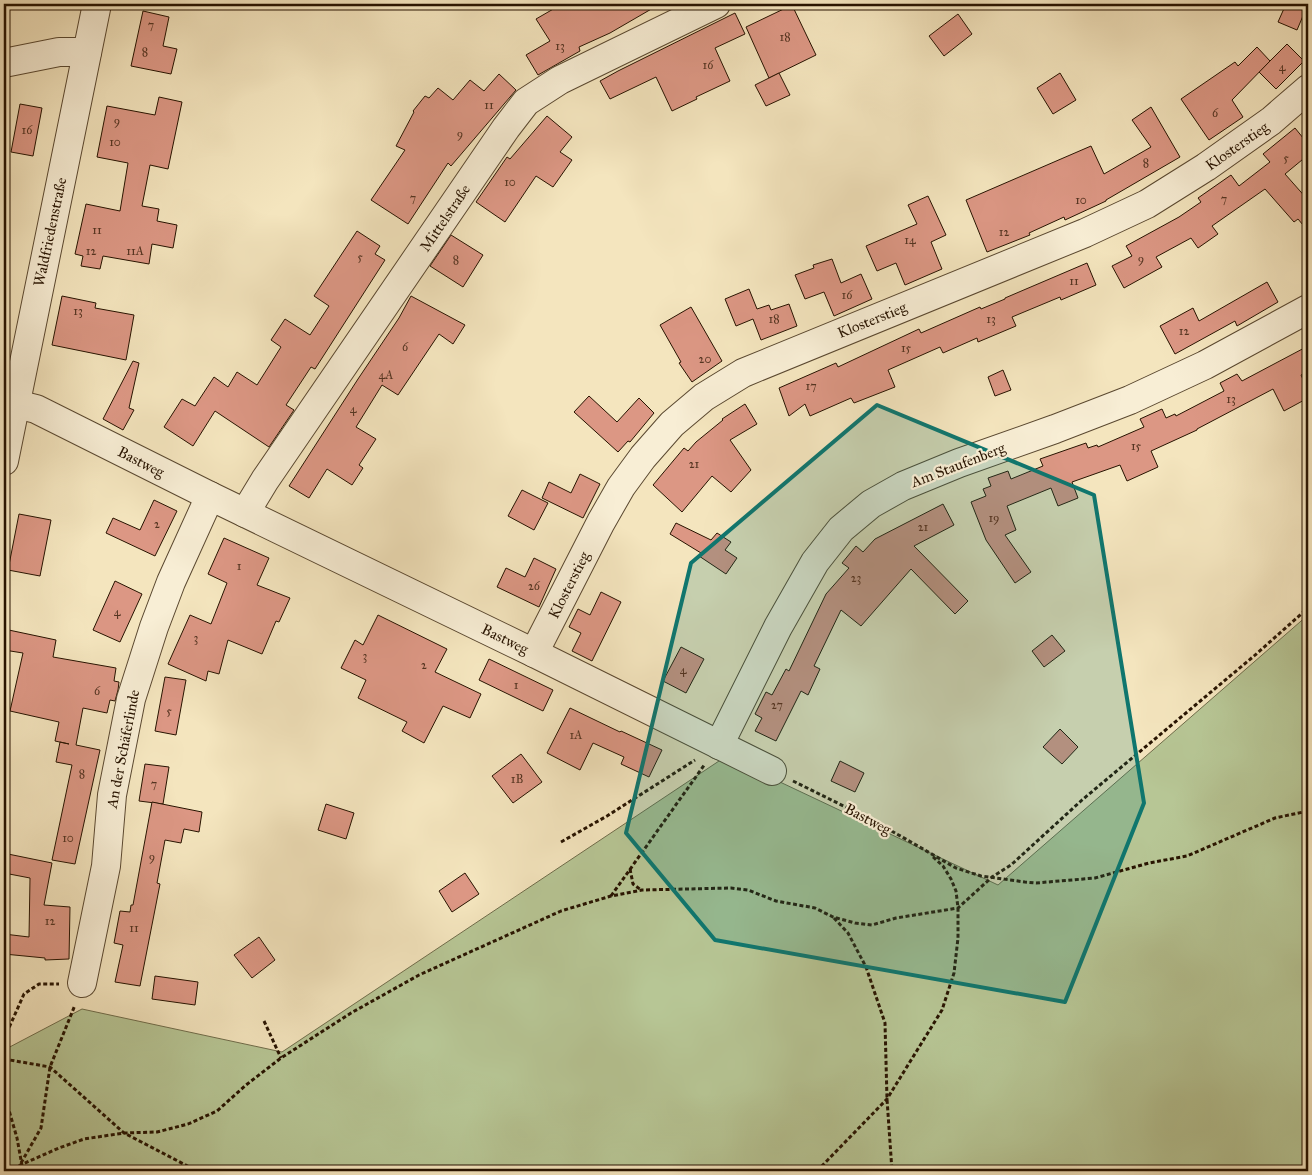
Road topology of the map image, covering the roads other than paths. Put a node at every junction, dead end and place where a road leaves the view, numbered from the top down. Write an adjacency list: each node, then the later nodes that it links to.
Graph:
1 (97, 4): 3 (street, Waldfriedenstraße)
2 (716, 4): 10 (street, Mittelstraße)
3 (87, 52): 4 (street); 7 (street, Waldfriedenstraße)
4 (4, 63)
5 (1308, 89): 11 (street, Klosterstieg)
6 (1308, 310): 12 (street, Am Staufenberg)
7 (16, 404): 8 (street, Waldfriedenstraße); 9 (street, Bastweg)
8 (4, 461)
9 (210, 496): 10 (street, Bastweg); 14 (street, An der Schäferlinde)
10 (245, 513): 11 (street, Bastweg)
11 (534, 653): 12 (street, Bastweg)
12 (719, 745): 13 (street, Bastweg)
13 (772, 771)
14 (82, 983)

